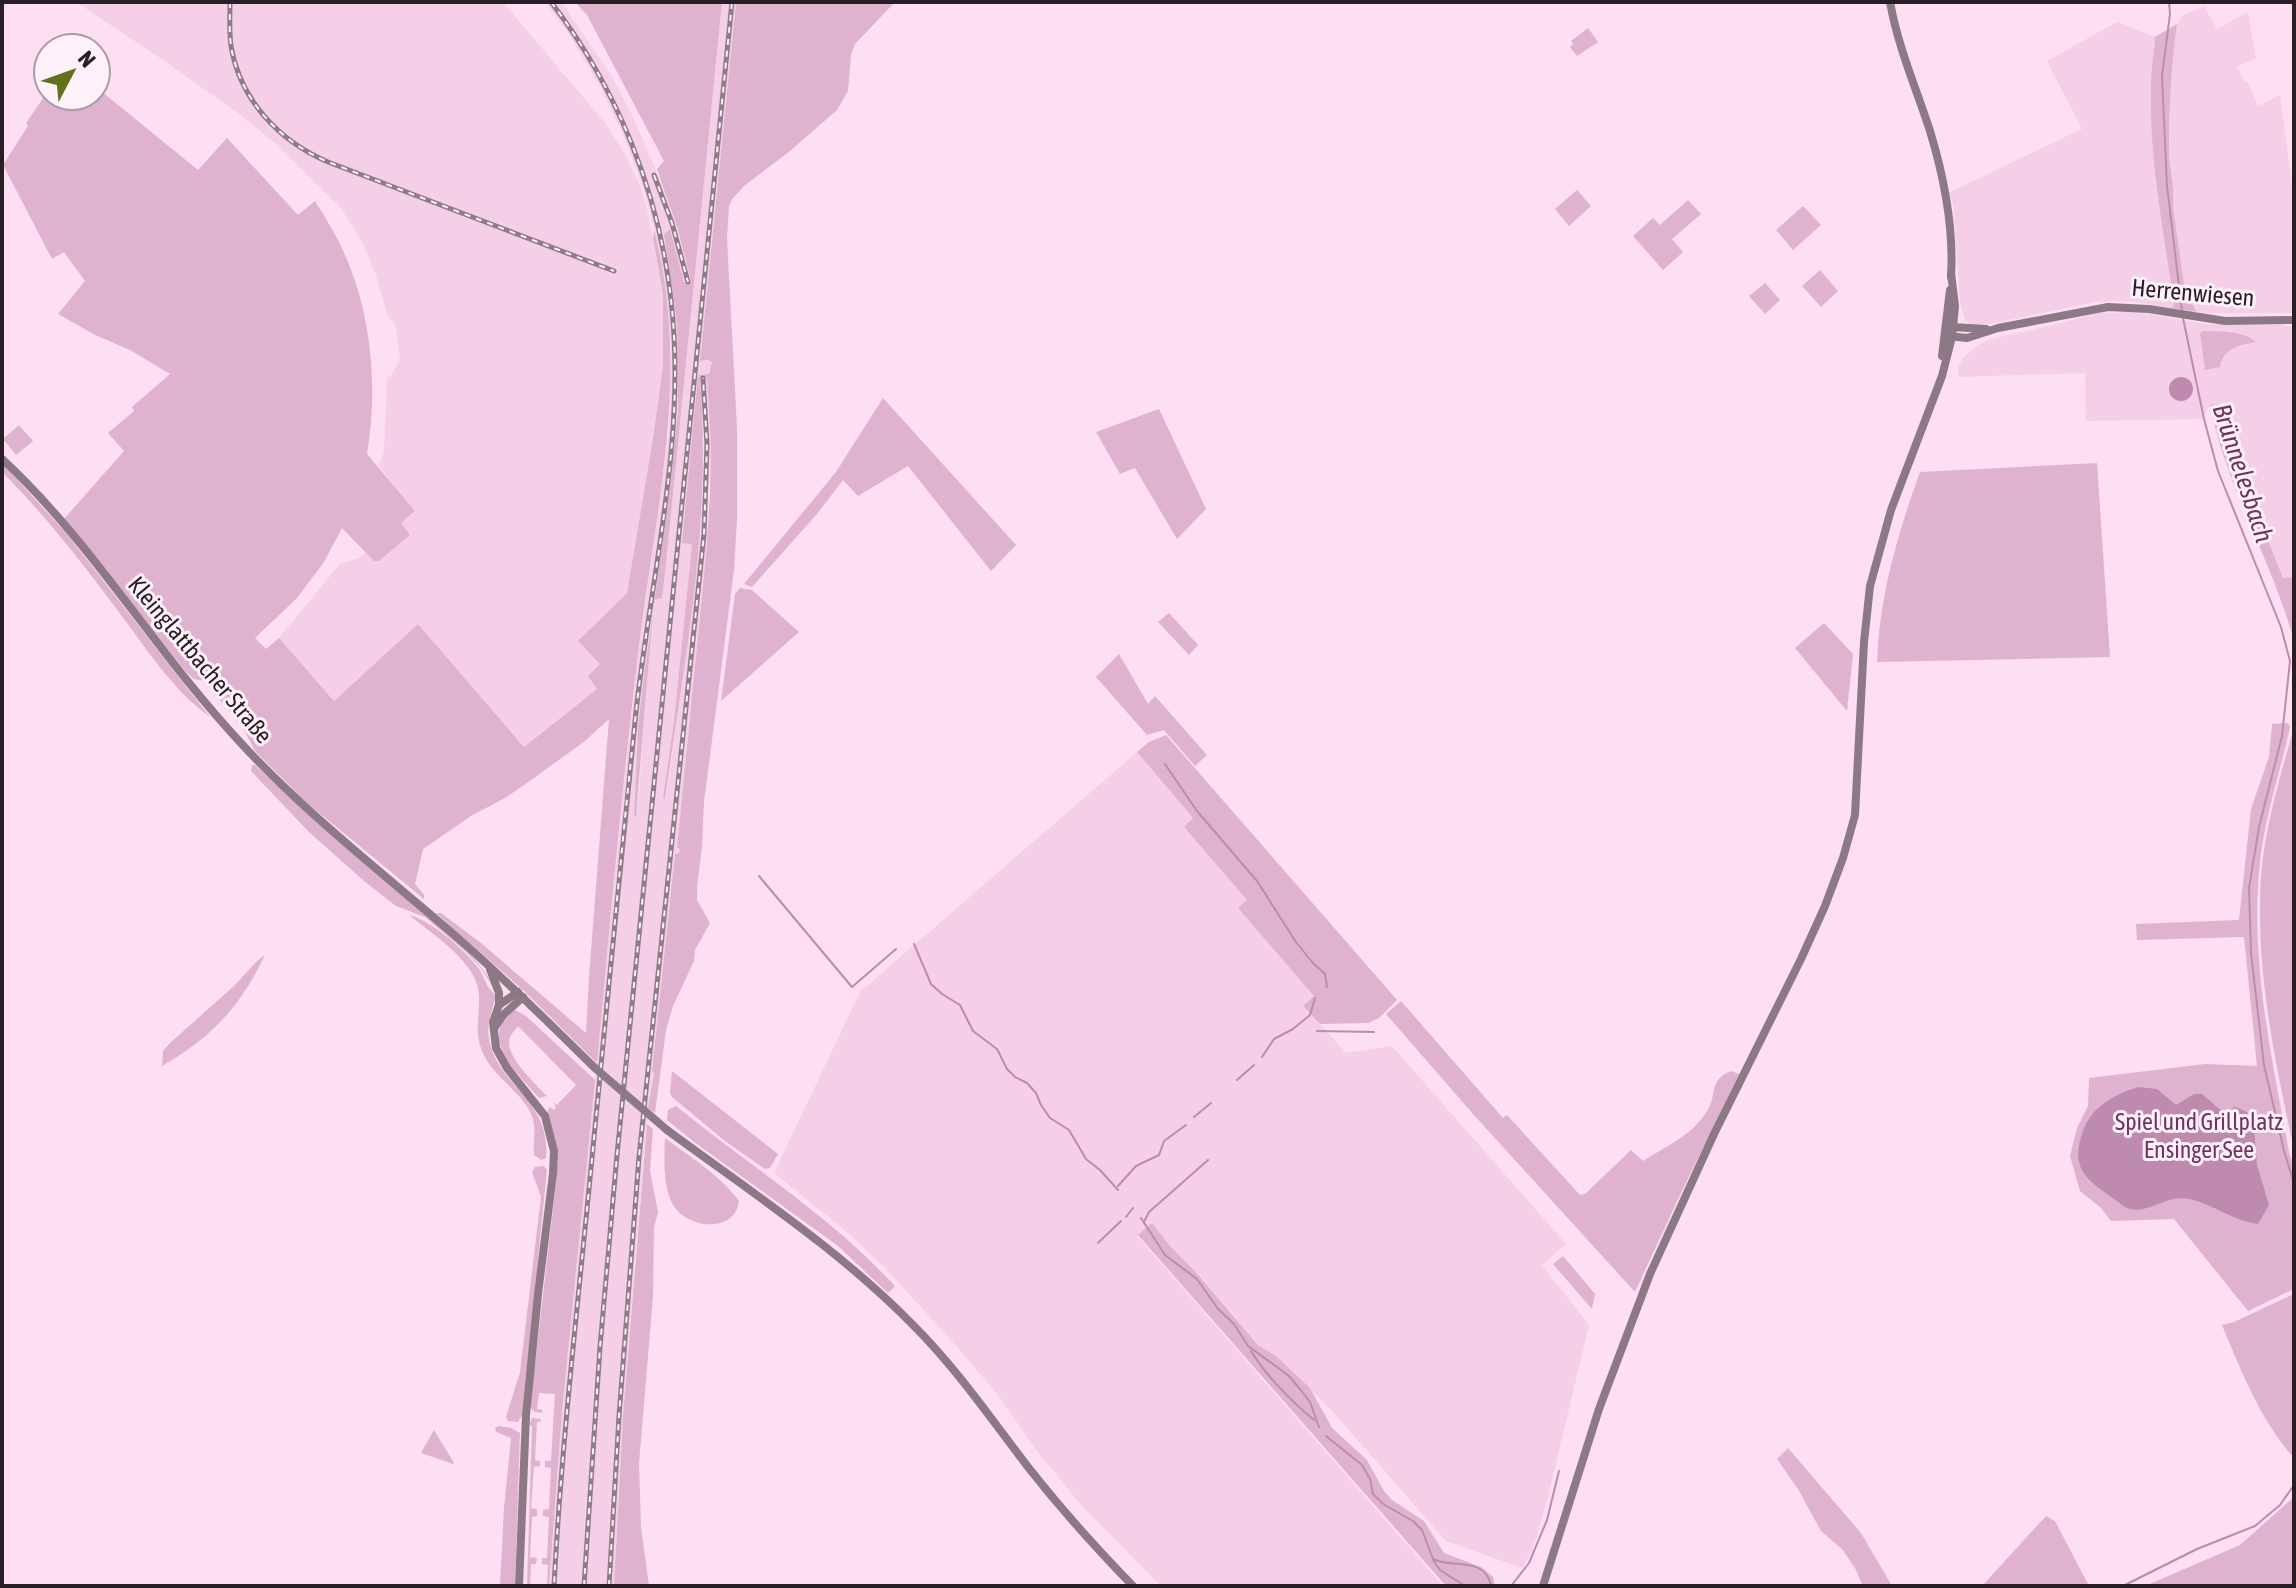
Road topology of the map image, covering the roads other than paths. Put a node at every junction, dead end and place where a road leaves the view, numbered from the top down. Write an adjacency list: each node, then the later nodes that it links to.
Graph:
1 (1890, 2): 3 (street)
2 (2294, 320): 3 (street, Herrenwiesen)
3 (1950, 332): 11 (street)
4 (2, 459): 5 (street, Kleinglattbacher Straße)
5 (488, 965): 6 (street, Kleinglattbacher Straße); 7 (street)
6 (521, 995): 7 (street); 8 (street); 10 (street, Kleinglattbacher Straße, bridge)
7 (499, 1005): 8 (street)
8 (494, 1028): 9 (street)
9 (519, 1586)
10 (1133, 1586)
11 (1543, 1586)

